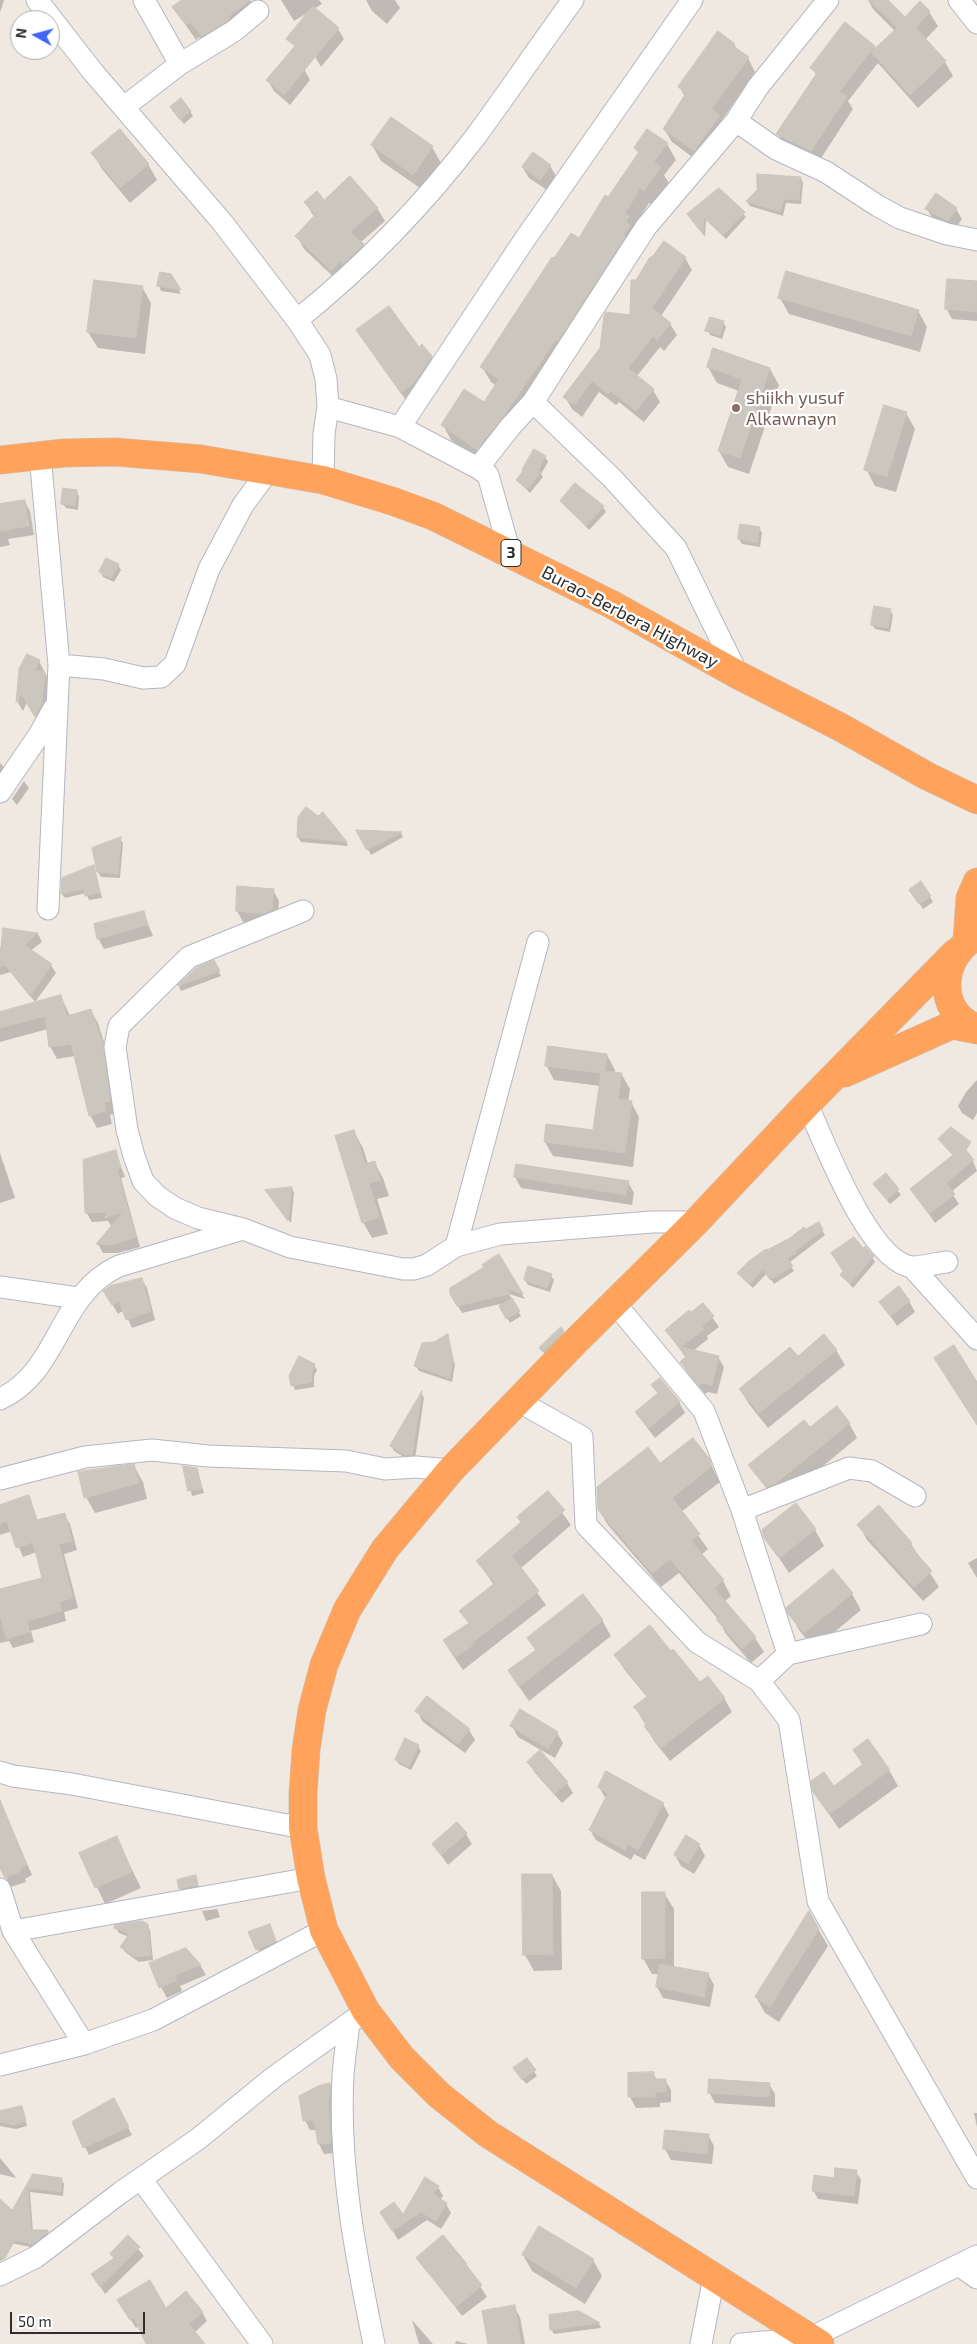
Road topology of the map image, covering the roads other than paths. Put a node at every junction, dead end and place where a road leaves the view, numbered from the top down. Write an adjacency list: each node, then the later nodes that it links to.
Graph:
1 (37, 0): 10 (street)
2 (144, 0): 9 (street)
3 (573, 0): 13 (street)
4 (692, 0): 16 (street)
5 (828, 0): 11 (street)
6 (959, 0): 8 (street)
7 (258, 11): 9 (street)
8 (977, 24)
9 (180, 64): 10 (street)
10 (124, 108): 13 (street)
11 (736, 121): 12 (street); 14 (street)
12 (977, 240)
13 (297, 320): 15 (street)
14 (533, 402): 19 (street); 24 (street)
15 (328, 407): 16 (street); 21 (street)
16 (400, 427): 19 (street)
17 (40, 455): 18 (highway, Burao-Berbera Highway / 3); 20 (highway, Burao-Berbera Highway / 3); 23 (street)
18 (1, 458)
19 (478, 468): 22 (street)
20 (269, 470): 21 (highway, Burao-Berbera Highway / 3); 23 (street)
21 (323, 480): 22 (highway, Burao-Berbera Highway / 3)
22 (510, 553): 24 (highway, Burao-Berbera Highway / 3)
23 (59, 665): 25 (street)
24 (738, 675): 27 (highway, Burao-Berbera Highway / 3)
25 (57, 704): 26 (street); 29 (street)
26 (0, 792)
27 (977, 800)
28 (977, 882): 32 (highway)
29 (48, 909)
30 (303, 911): 37 (street)
31 (538, 942): 38 (street)
32 (966, 944): 33 (highway); 34 (highway)
33 (977, 1029): 34 (highway)
34 (835, 1078): 35 (highway)
35 (807, 1104): 36 (highway); 40 (street)
36 (696, 1222): 38 (street); 43 (highway)
37 (243, 1229): 38 (street); 42 (street)
38 (456, 1246)
39 (947, 1262): 40 (street)
40 (912, 1267): 44 (street)
41 (0, 1287): 42 (street)
42 (78, 1298): 45 (street)
43 (614, 1302): 46 (highway); 50 (street)
44 (977, 1340)
45 (0, 1398)
46 (518, 1401): 47 (highway); 53 (street)
47 (451, 1470): 48 (street); 55 (highway)
48 (0, 1479)
49 (915, 1496): 50 (street)
50 (742, 1510): 52 (street)
51 (921, 1624): 52 (street)
52 (788, 1654): 53 (street)
53 (759, 1681): 63 (street)
54 (0, 1772): 55 (street)
55 (303, 1828): 56 (highway)
56 (311, 1878): 58 (highway); 59 (street)
57 (0, 1889): 59 (street)
58 (324, 1930): 60 (highway); 61 (street)
59 (13, 1931): 61 (street)
60 (358, 2017): 64 (street); 67 (highway); 71 (street)
61 (84, 2044): 62 (street)
62 (0, 2065)
63 (977, 2178)
64 (141, 2179): 66 (street); 70 (street)
65 (968, 2261): 68 (street); 69 (street)
66 (0, 2275)
67 (714, 2277): 69 (highway); 72 (street)
68 (977, 2278)
69 (815, 2341): 73 (street)
70 (262, 2344)
71 (374, 2344)
72 (701, 2344)
73 (741, 2344)

